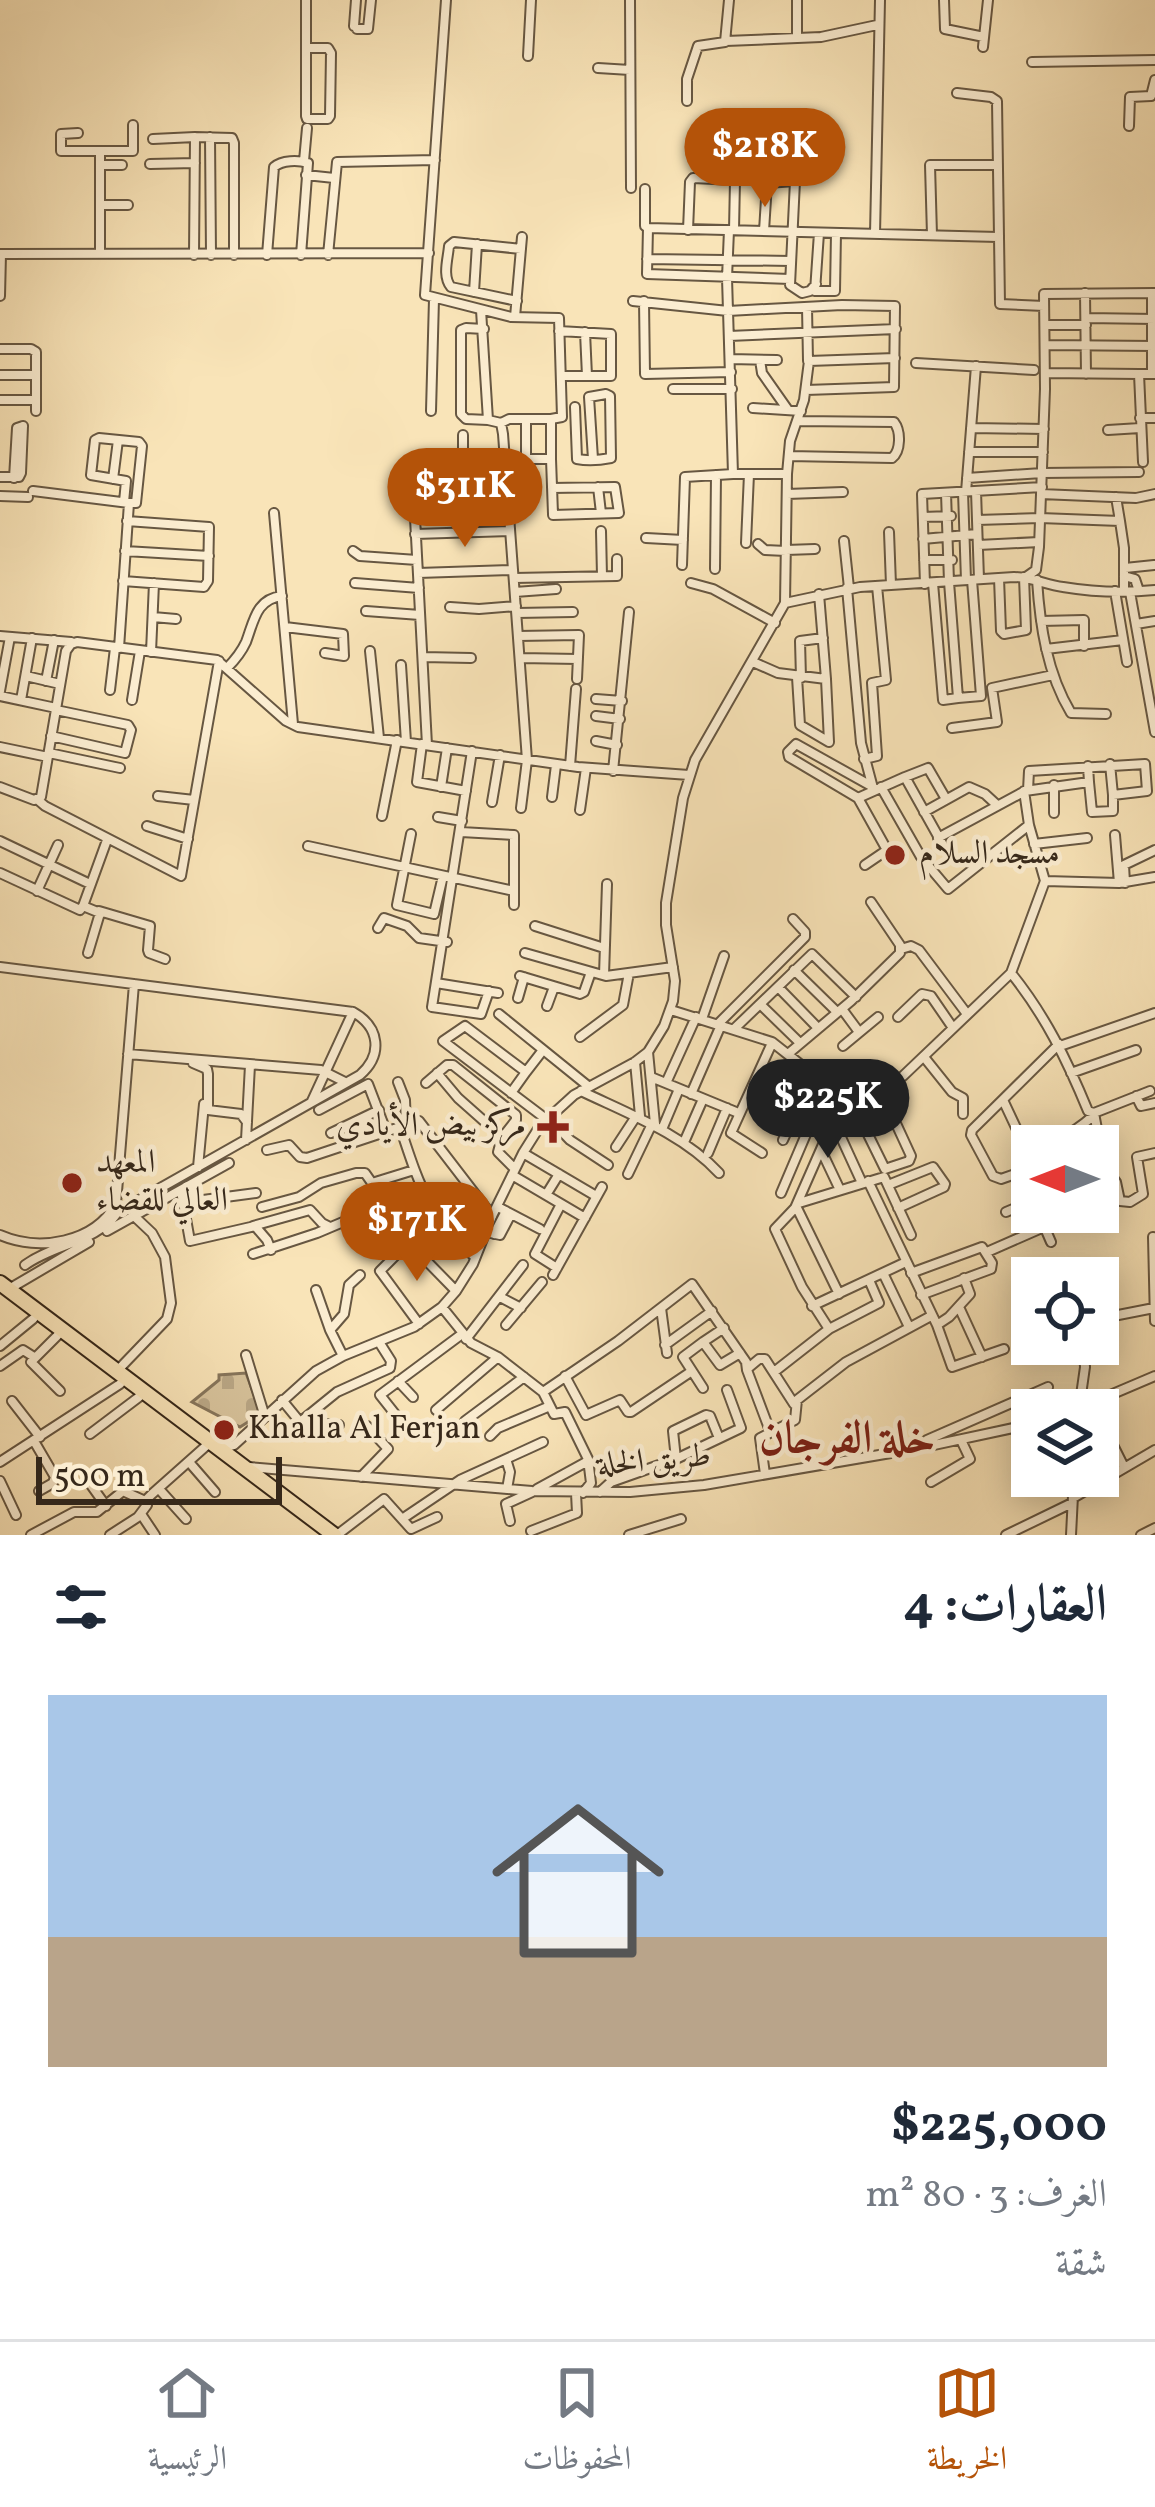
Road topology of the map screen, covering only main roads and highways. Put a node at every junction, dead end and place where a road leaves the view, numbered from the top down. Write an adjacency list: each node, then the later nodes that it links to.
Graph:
1 (5, 1291): 2 (highway); 2 (highway)
2 (118, 1377): 3 (highway); 3 (highway)
3 (212, 1447): 4 (highway); 4 (highway)
4 (332, 1535)

